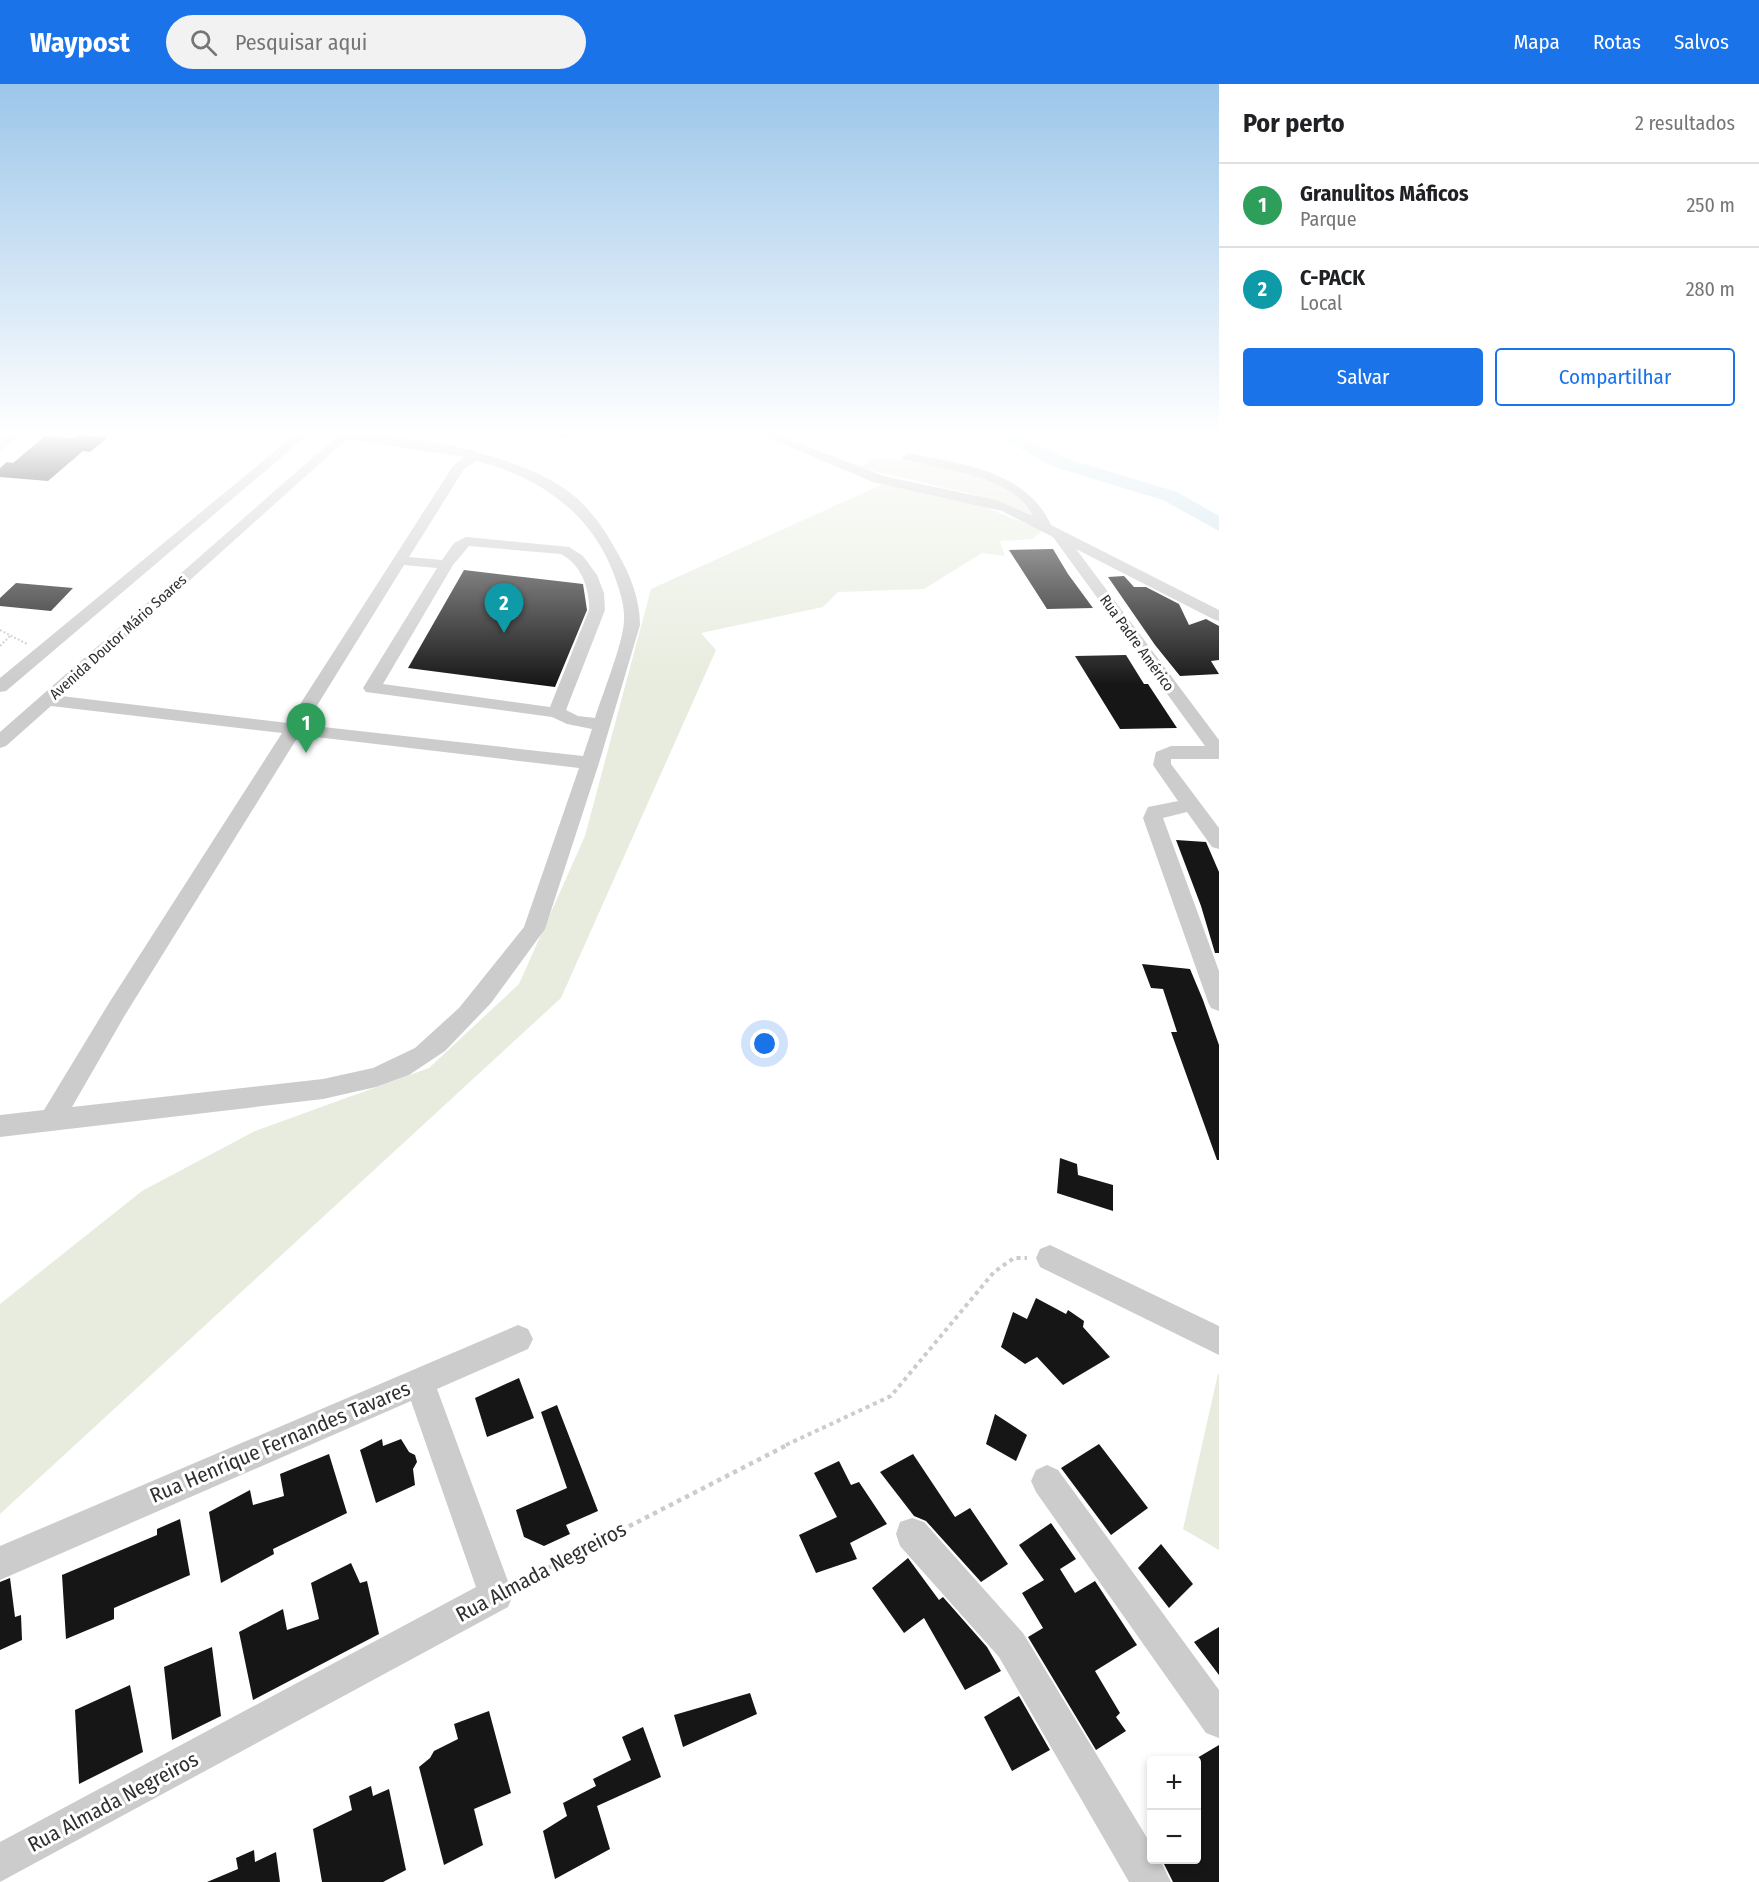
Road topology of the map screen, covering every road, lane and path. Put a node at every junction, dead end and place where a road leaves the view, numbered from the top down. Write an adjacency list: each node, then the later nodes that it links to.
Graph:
1 (203, 517): 15 (street, Avenida Doutor Mário Soares)
2 (248, 517): 16 (street, Avenida Doutor Mário Soares)
3 (428, 517): 8 (street)
4 (588, 517): 18 (street)
5 (1024, 517): 7 (street)
6 (1044, 517): 7 (street, Rua Padre Américo)
7 (1051, 529): 10 (street); 21 (street, Rua Padre Américo)
8 (401, 560): 9 (street); 19 (street)
9 (446, 565): 17 (street); 17 (street)
10 (1219, 616)
11 (0, 630): 12 (path)
12 (10, 636): 13 (path); 14 (path)
13 (0, 646)
14 (26, 648)
15 (0, 687)
16 (47, 700): 19 (street); 20 (street, Avenida Doutor Mário Soares)
17 (556, 713): 18 (street)
18 (602, 725): 22 (street)
19 (294, 729): 22 (street); 26 (street)
20 (0, 742)
21 (1219, 752): 23 (street)
22 (590, 763): 26 (street)
23 (1190, 805): 24 (street); 25 (street)
24 (1219, 842)
25 (1219, 1002)
26 (51, 1120): 27 (street)
27 (0, 1126)
28 (1050, 1258): 30 (street); 35 (path, Rua Almada Negreiros)
29 (518, 1339): 31 (street)
30 (1219, 1341)
31 (419, 1382): 34 (street, Rua Henrique Fernandes Tavares); 35 (street, Rua Henrique Fernandes Tavares)
32 (1047, 1481): 36 (street)
33 (912, 1534): 38 (street)
34 (0, 1563)
35 (496, 1595): 37 (street, Rua Almada Negreiros)
36 (1219, 1720)
37 (0, 1863)
38 (1151, 1882)

